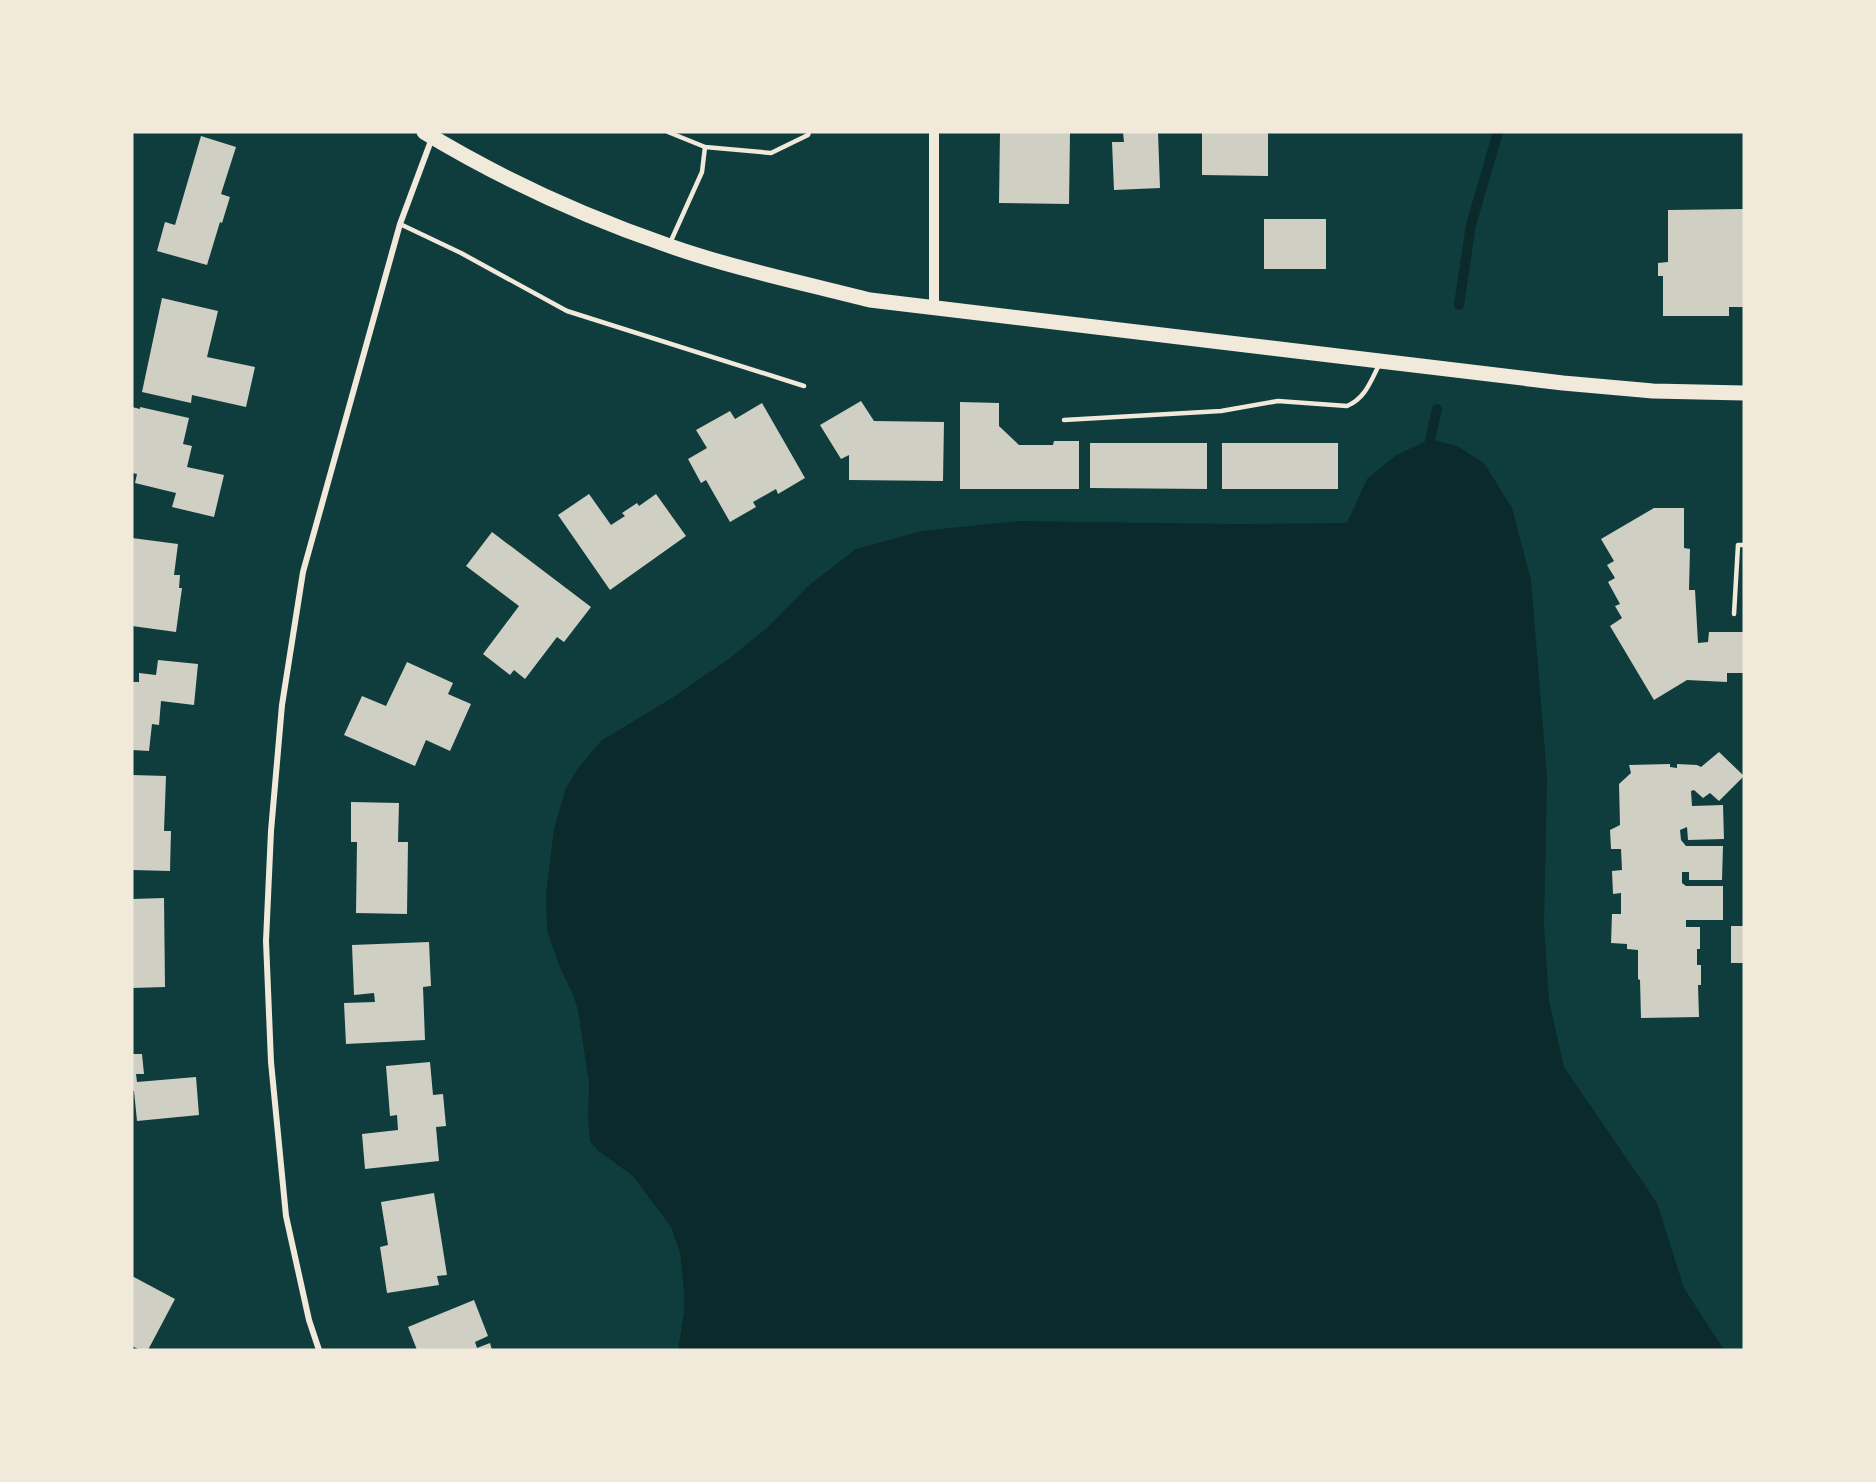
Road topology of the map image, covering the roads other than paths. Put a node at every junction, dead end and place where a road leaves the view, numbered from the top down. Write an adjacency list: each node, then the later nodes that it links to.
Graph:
1 (668, 132): 5 (lane)
2 (810, 132): 5 (lane)
3 (934, 132): 8 (street)
4 (428, 135): 6 (street); 7 (main road)
5 (705, 147): 7 (lane)
6 (400, 224): 10 (lane); 15 (street)
7 (669, 246): 8 (main road)
8 (934, 308): 9 (main road)
9 (1381, 361): 11 (main road); 12 (lane)
10 (804, 386)
11 (1744, 393)
12 (1064, 420)
13 (1744, 545): 14 (lane)
14 (1734, 614)
15 (319, 1350)

